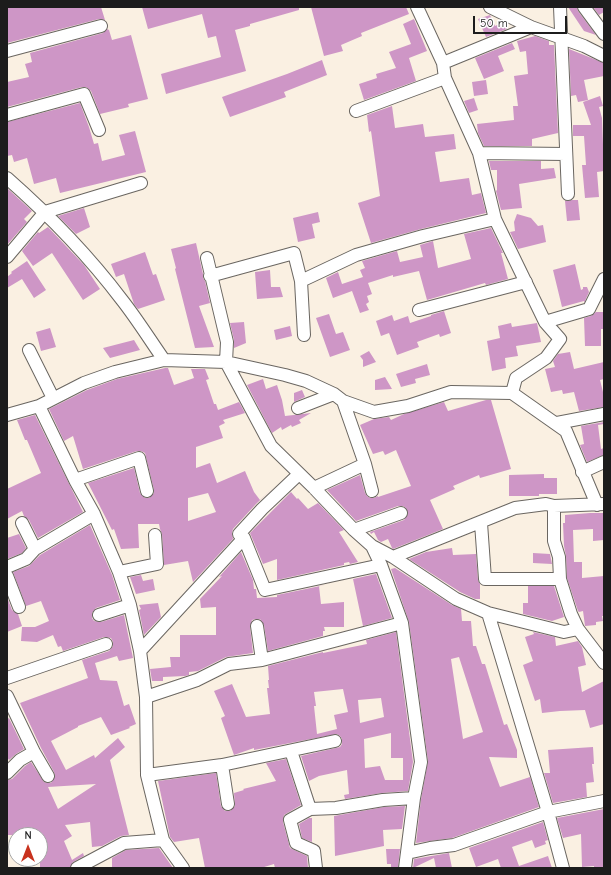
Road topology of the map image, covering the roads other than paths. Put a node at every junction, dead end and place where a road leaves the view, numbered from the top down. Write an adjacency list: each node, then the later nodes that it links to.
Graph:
1 (417, 7): 11 (street)
2 (490, 7): 6 (street)
3 (560, 7): 8 (street)
4 (584, 7): 7 (street)
5 (101, 26): 9 (street)
6 (530, 27): 8 (street); 11 (street)
7 (604, 34)
8 (561, 38): 10 (street); 17 (street)
9 (7, 51)
10 (604, 56)
11 (443, 63): 12 (street)
12 (445, 78): 13 (street); 16 (street)
13 (356, 111)
14 (7, 115): 15 (street)
15 (99, 130)
16 (479, 154): 17 (street); 22 (street)
17 (566, 154): 20 (street)
18 (7, 178): 21 (street)
19 (141, 183): 21 (street)
20 (568, 194)
21 (45, 212): 23 (street); 33 (street)
22 (495, 220): 27 (street); 28 (street)
23 (7, 257)
24 (207, 258): 25 (street)
25 (210, 276): 27 (street); 34 (street)
26 (604, 279): 30 (street)
27 (301, 281): 31 (street)
28 (526, 282): 29 (street); 30 (street)
29 (419, 310)
30 (545, 322): 35 (street)
31 (304, 335)
32 (29, 350): 36 (street)
33 (164, 360): 34 (street); 36 (street)
34 (226, 362): 37 (street); 46 (street)
35 (512, 393): 37 (street); 42 (street)
36 (54, 398): 38 (street)
37 (338, 398): 39 (street); 44 (street)
38 (39, 406): 41 (street); 47 (street)
39 (298, 408)
40 (604, 414): 42 (street)
41 (7, 415)
42 (556, 423): 45 (street)
43 (604, 462): 45 (street)
44 (365, 464): 48 (street); 50 (street)
45 (582, 472): 51 (street)
46 (299, 474): 48 (street); 59 (street)
47 (75, 480): 49 (street); 54 (street)
48 (314, 488): 57 (street)
49 (147, 491)
50 (372, 491)
51 (601, 504): 52 (street)
52 (554, 506): 56 (street); 67 (street)
53 (401, 512): 57 (street)
54 (94, 514): 61 (street); 65 (street)
55 (22, 522): 61 (street)
56 (481, 522): 62 (street); 67 (street)
57 (354, 530): 60 (street)
58 (155, 535): 65 (street)
59 (244, 538): 63 (street); 76 (street)
60 (372, 546): 62 (street); 63 (street)
61 (35, 549): 64 (street)
62 (393, 557): 70 (street)
63 (381, 564): 72 (street)
64 (7, 567)
65 (120, 572): 68 (street)
66 (7, 576): 69 (street)
67 (560, 579): 74 (street)
68 (130, 605): 71 (street); 76 (street)
69 (19, 607)
70 (488, 613): 74 (street); 93 (street)
71 (99, 615)
72 (402, 623): 77 (street); 89 (street)
73 (257, 626): 77 (street)
74 (578, 629): 78 (street)
75 (106, 644): 79 (street)
76 (140, 651): 81 (street)
77 (262, 660): 81 (street)
78 (604, 663)
79 (7, 678)
80 (7, 696): 84 (street)
81 (146, 697): 87 (street)
82 (335, 741): 83 (street)
83 (291, 751): 85 (street); 92 (street)
84 (34, 752): 86 (street); 88 (street)
85 (222, 765): 87 (street); 91 (street)
86 (7, 773)
87 (146, 775): 94 (street)
88 (48, 776)
89 (414, 798): 92 (street); 95 (street)
90 (604, 801): 93 (street)
91 (228, 804)
92 (310, 809): 98 (street)
93 (548, 812): 95 (street); 100 (street)
94 (163, 840): 96 (street); 97 (street)
95 (407, 853): 99 (street)
96 (77, 868)
97 (182, 868)
98 (316, 868)
99 (405, 868)
100 (563, 868)

